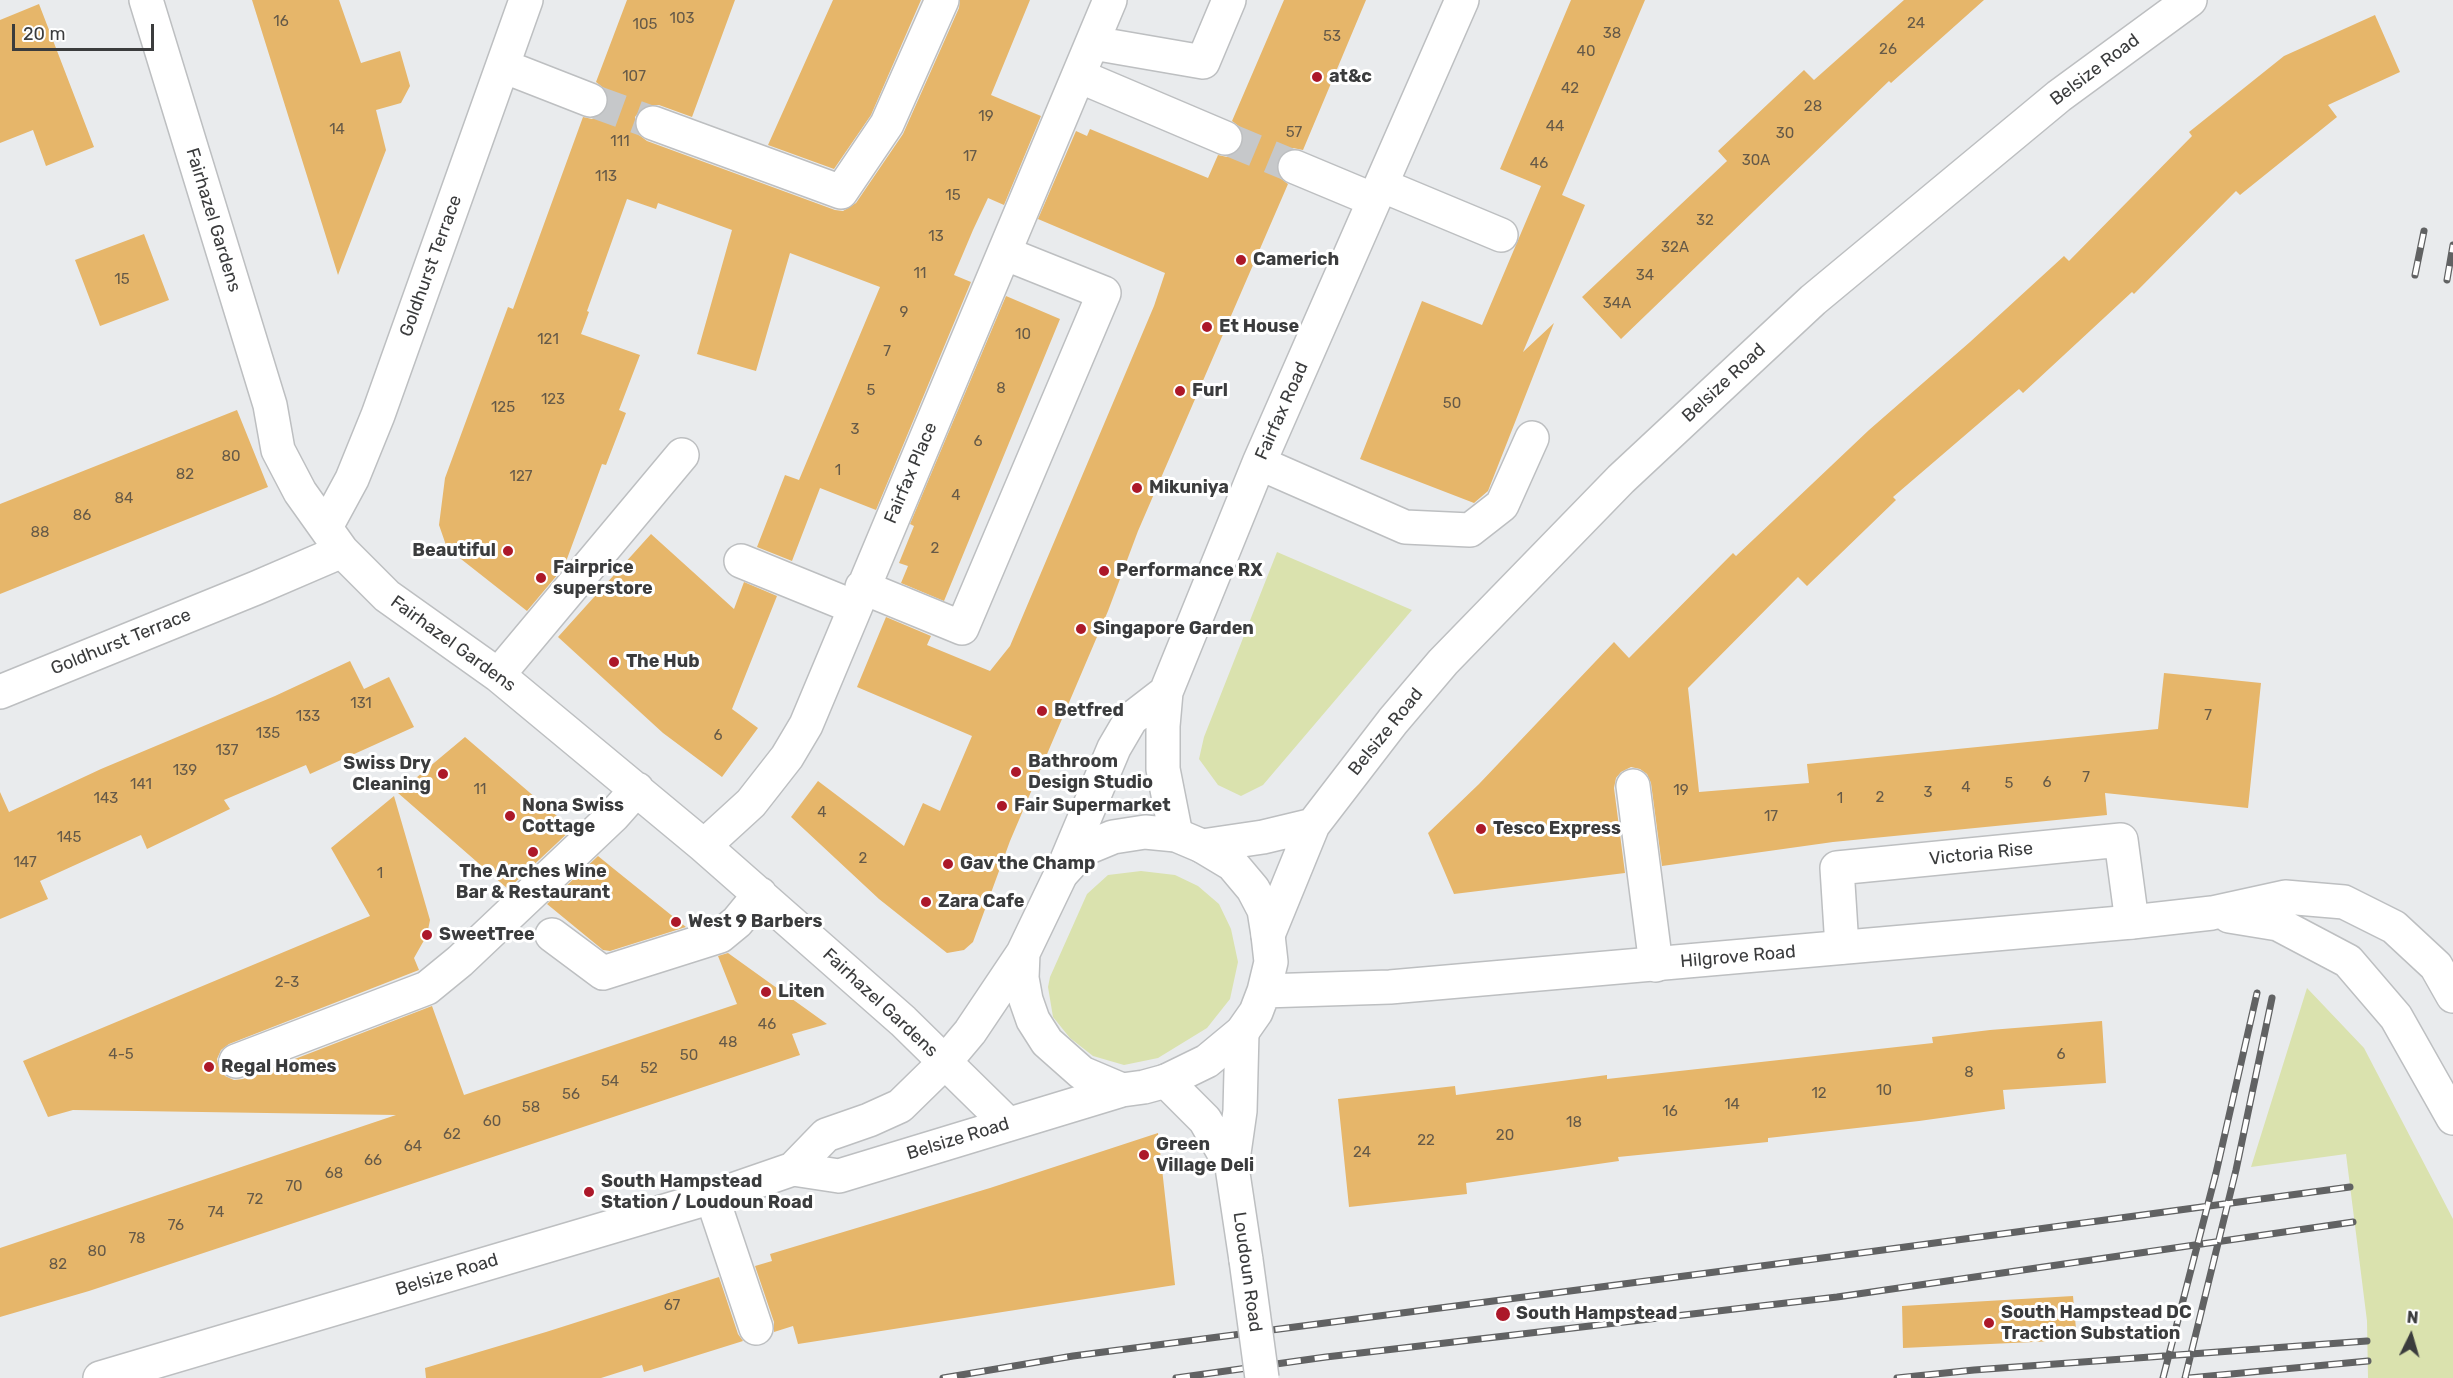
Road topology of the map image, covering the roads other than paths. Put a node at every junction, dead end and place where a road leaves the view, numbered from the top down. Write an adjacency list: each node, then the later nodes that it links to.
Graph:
1 (146, 0): 21 (street, Fairhazel Gardens)
2 (526, 0): 9 (street, Goldhurst Terrace)
3 (942, 0): 12 (street)
4 (1110, 0): 8 (street, Fairfax Place)
5 (1229, 0): 8 (street)
6 (1462, 0): 15 (street, Fairfax Road)
7 (2190, 0): 29 (street, Belsize Road)
8 (1093, 43): 10 (street, Fairfax Place)
9 (503, 66): 11 (street); 21 (street, Goldhurst Terrace)
10 (1079, 76): 13 (street); 17 (street, Fairfax Place)
11 (590, 100)
12 (653, 123)
13 (1225, 138)
14 (1295, 167): 15 (street)
15 (1377, 192): 16 (street); 20 (street, Fairfax Road)
16 (1501, 235)
17 (1004, 253): 23 (street, Fairfax Place); 23 (street)
18 (1532, 438): 20 (street)
19 (682, 455): 24 (street)
20 (1259, 463): 26 (street, Fairfax Road)
21 (334, 539): 24 (street, Fairhazel Gardens); 25 (street, Goldhurst Terrace)
22 (741, 561): 23 (street)
23 (858, 597): 31 (street, Fairfax Place)
24 (498, 675): 28 (street, Fairhazel Gardens)
25 (0, 692)
26 (1166, 692): 30 (street, Fairfax Road); 32 (street)
27 (1633, 786): 40 (street)
28 (637, 789): 31 (street, Fairhazel Gardens); 44 (street)
29 (1313, 825): 30 (street); 37 (street, Belsize Road)
30 (1189, 841): 32 (street); 37 (street)
31 (704, 846): 33 (street, Fairhazel Gardens)
32 (1061, 874): 39 (street, Belsize Road)
33 (760, 894): 36 (street); 45 (street, Fairhazel Gardens)
34 (2212, 913): 35 (street, Hilgrove Road); 42 (street, Hilgrove Road); 48 (street, Hilgrove Road)
35 (2132, 922): 38 (street, Hilgrove Road); 38 (street, Victoria Rise)
36 (552, 935)
37 (1268, 935): 41 (street)
38 (1842, 947): 40 (street, Hilgrove Road)
39 (1023, 953): 45 (street, Belsize Road); 47 (street)
40 (1656, 965): 41 (street, Hilgrove Road)
41 (1264, 991): 43 (street)
42 (2453, 996)
43 (1242, 1032): 46 (street, Belsize Road); 50 (street, Loudoun Road)
44 (236, 1061)
45 (944, 1063): 49 (street, Fairhazel Gardens); 51 (street, Belsize Road)
46 (1166, 1081): 47 (street, Belsize Road); 50 (street, Loudoun Road)
47 (1122, 1090): 49 (street, Belsize Road)
48 (2453, 1118)
49 (1008, 1124): 51 (street, Belsize Road)
50 (1232, 1167): 55 (street, Loudoun Road, bridge)
51 (793, 1169): 52 (street, Belsize Road)
52 (712, 1197): 53 (street); 54 (street, Belsize Road)
53 (756, 1328)
54 (100, 1378)
55 (1262, 1378)

